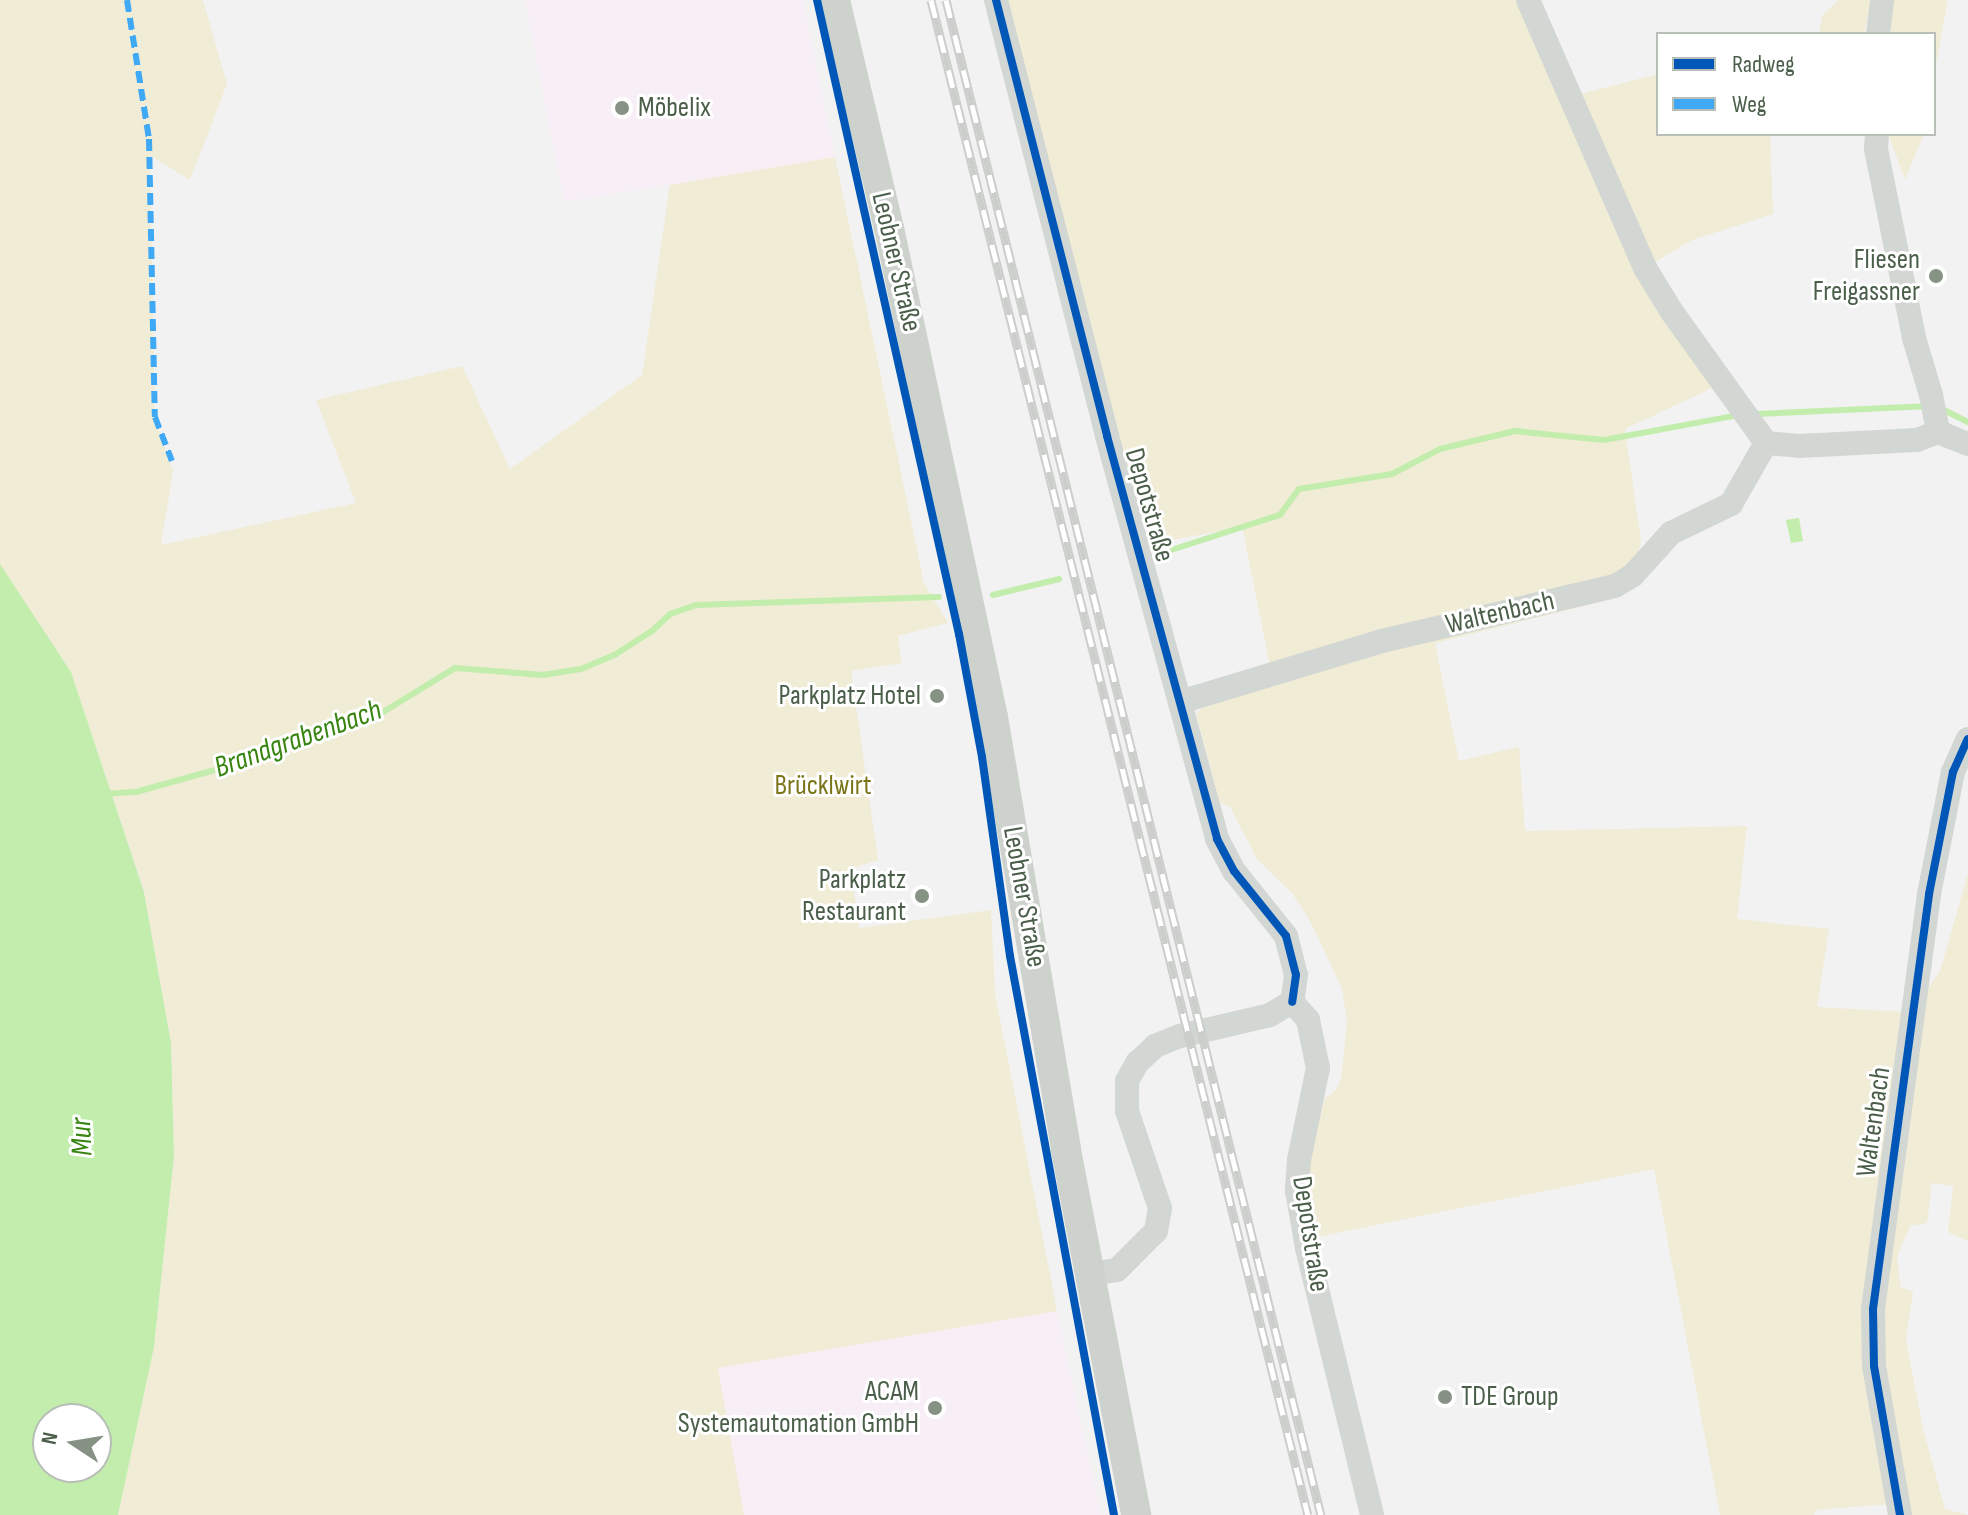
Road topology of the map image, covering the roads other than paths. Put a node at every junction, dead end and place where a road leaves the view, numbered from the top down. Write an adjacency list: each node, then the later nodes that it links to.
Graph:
1 (835, 0): 13 (main road, Leobner Straße)
2 (996, 0): 10 (street, Depotstraße)
3 (1528, 0): 8 (street)
4 (1882, 0): 5 (street)
5 (1878, 32)
6 (1877, 136): 7 (street)
7 (1938, 432): 8 (street); 9 (street)
8 (1766, 443): 10 (street, Waltenbach)
9 (1968, 444)
10 (1180, 702): 12 (street, Depotstraße)
11 (1968, 739): 16 (street, Waltenbach)
12 (1292, 1002): 13 (street); 15 (street, Depotstraße)
13 (1089, 1274): 14 (main road, Leobner Straße)
14 (1136, 1515)
15 (1372, 1515)
16 (1900, 1515)

